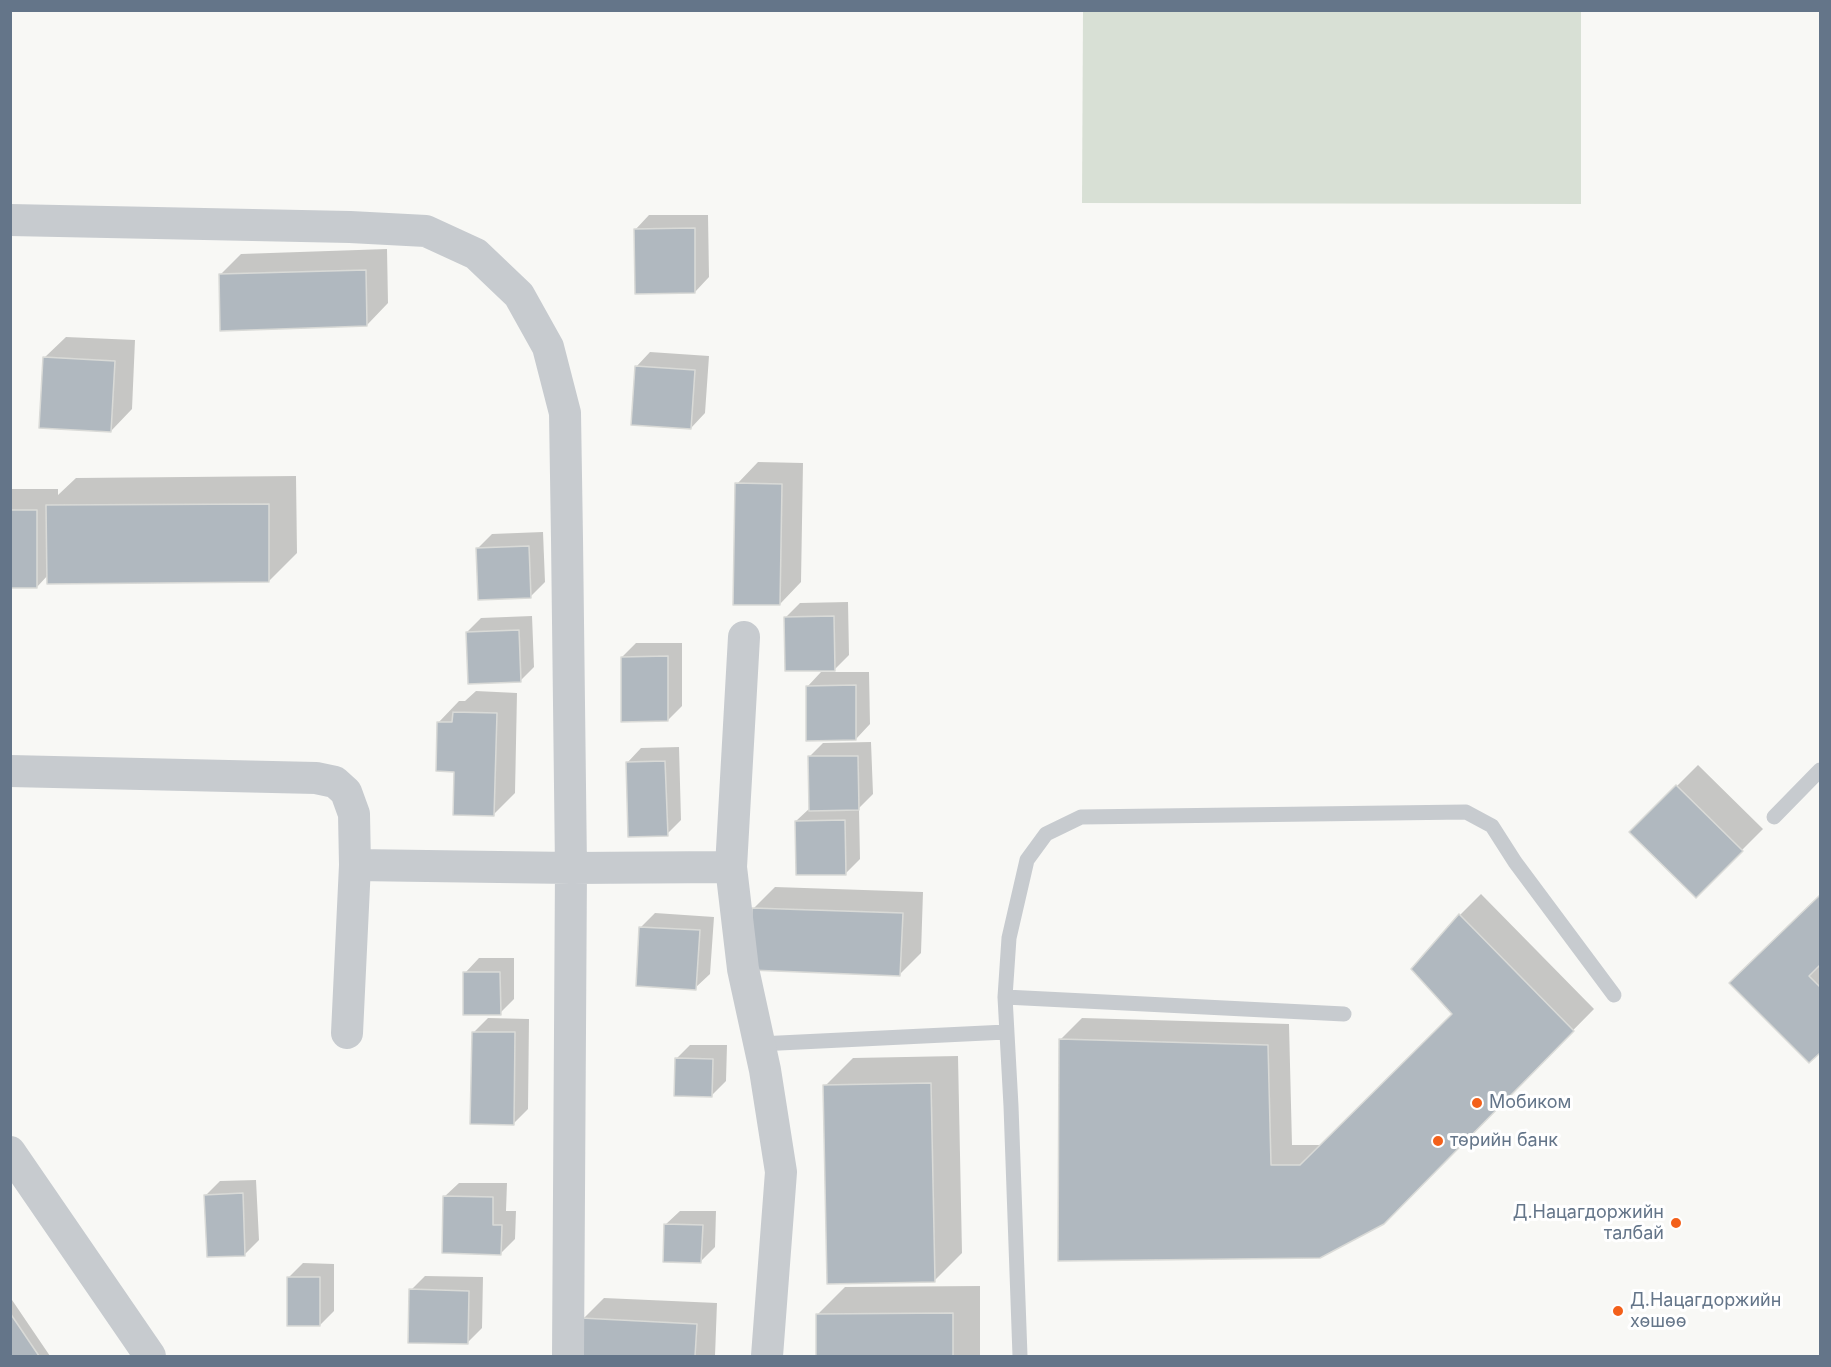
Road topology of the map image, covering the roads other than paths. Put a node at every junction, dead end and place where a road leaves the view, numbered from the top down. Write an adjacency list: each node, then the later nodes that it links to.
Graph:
1 (10, 220): 8 (street)
2 (744, 637): 7 (street)
3 (1821, 770): 5 (lane)
4 (10, 771): 6 (street)
5 (1774, 817)
6 (355, 866): 8 (street); 13 (street)
7 (731, 867): 8 (street); 14 (street)
8 (571, 868): 17 (street)
9 (1614, 995): 10 (lane)
10 (1005, 997): 11 (lane); 12 (lane)
11 (1344, 1014)
12 (1006, 1032): 14 (lane); 19 (lane)
13 (347, 1033)
14 (759, 1044): 18 (street)
15 (10, 1152): 16 (street)
16 (150, 1356)
17 (568, 1356)
18 (767, 1356)
19 (1020, 1356)

